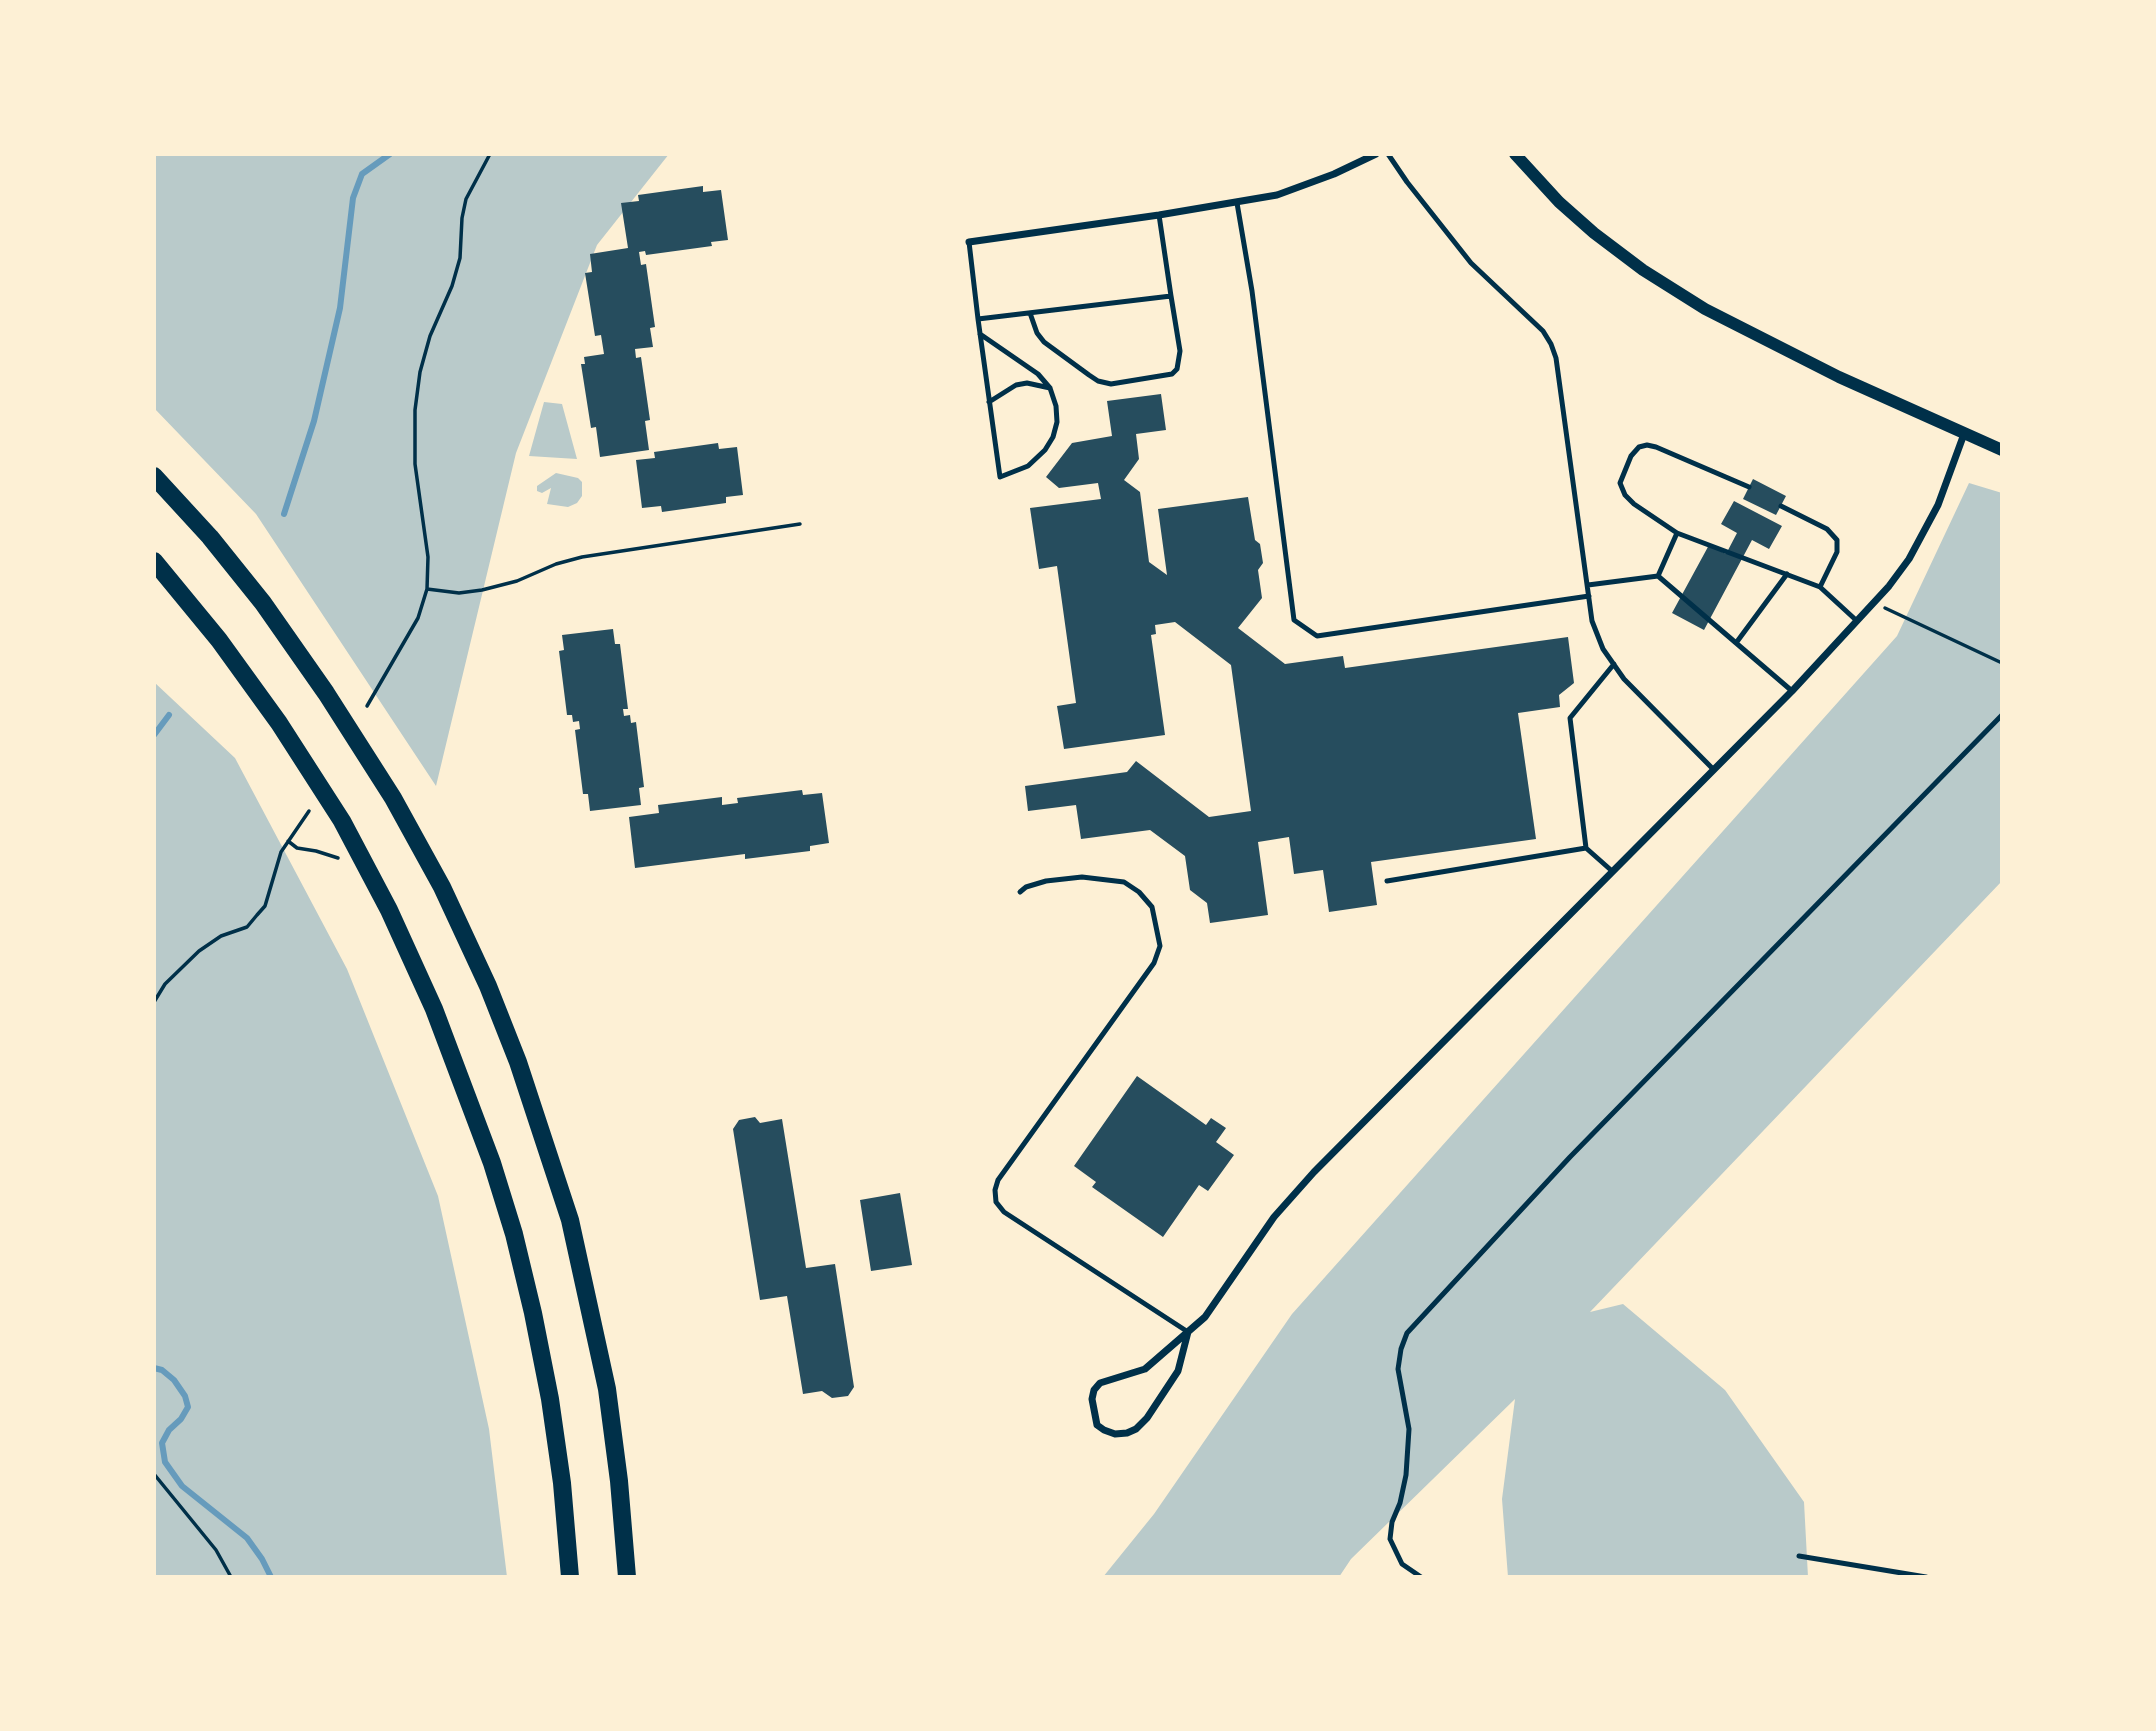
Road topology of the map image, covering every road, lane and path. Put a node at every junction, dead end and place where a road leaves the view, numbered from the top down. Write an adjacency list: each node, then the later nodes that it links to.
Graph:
1 (490, 154): 26 (path)
2 (1376, 154): 5 (street)
3 (1388, 154): 24 (lane)
4 (1515, 154): 14 (street)
5 (1237, 203): 6 (street); 27 (lane)
6 (1159, 215): 7 (street); 8 (lane)
7 (969, 242): 10 (lane)
8 (1171, 296): 9 (lane); 9 (lane)
9 (1030, 313): 10 (lane)
10 (978, 319): 11 (lane)
11 (980, 334): 12 (lane); 13 (lane)
12 (1049, 388): 13 (lane); 13 (lane)
13 (989, 402)
14 (1964, 434): 15 (street); 28 (street)
15 (2002, 450)
16 (154, 476): 50 (main road)
17 (1749, 487): 20 (lane)
18 (1781, 506): 25 (lane)
19 (800, 524): 26 (path)
20 (1677, 533): 22 (lane); 23 (lane)
21 (154, 561): 40 (main road)
22 (1787, 575): 25 (lane); 30 (lane)
23 (1658, 576): 24 (lane); 30 (lane)
24 (1588, 585): 27 (lane)
25 (1820, 587): 29 (lane)
26 (427, 589): 34 (path)
27 (1589, 596): 32 (lane)
28 (1874, 603): 29 (street); 31 (path)
29 (1857, 621): 33 (street)
30 (1735, 643): 33 (lane)
31 (2002, 663)
32 (1614, 664): 36 (lane); 39 (lane)
33 (1791, 691): 36 (street)
34 (367, 706)
35 (2002, 715): 51 (lane)
36 (1713, 769): 41 (street)
37 (309, 811): 38 (path)
38 (288, 841): 40 (path); 44 (path)
39 (1586, 848): 41 (lane); 42 (lane)
40 (363, 861): 49 (main road)
41 (1612, 871): 45 (street)
42 (1387, 881)
43 (1020, 892): 45 (lane)
44 (154, 1002)
45 (1188, 1332): 45 (street)
46 (154, 1474): 48 (path)
47 (1799, 1556): 52 (lane)
48 (231, 1577)
49 (570, 1577)
50 (627, 1577)
51 (1421, 1577)
52 (1926, 1577)

